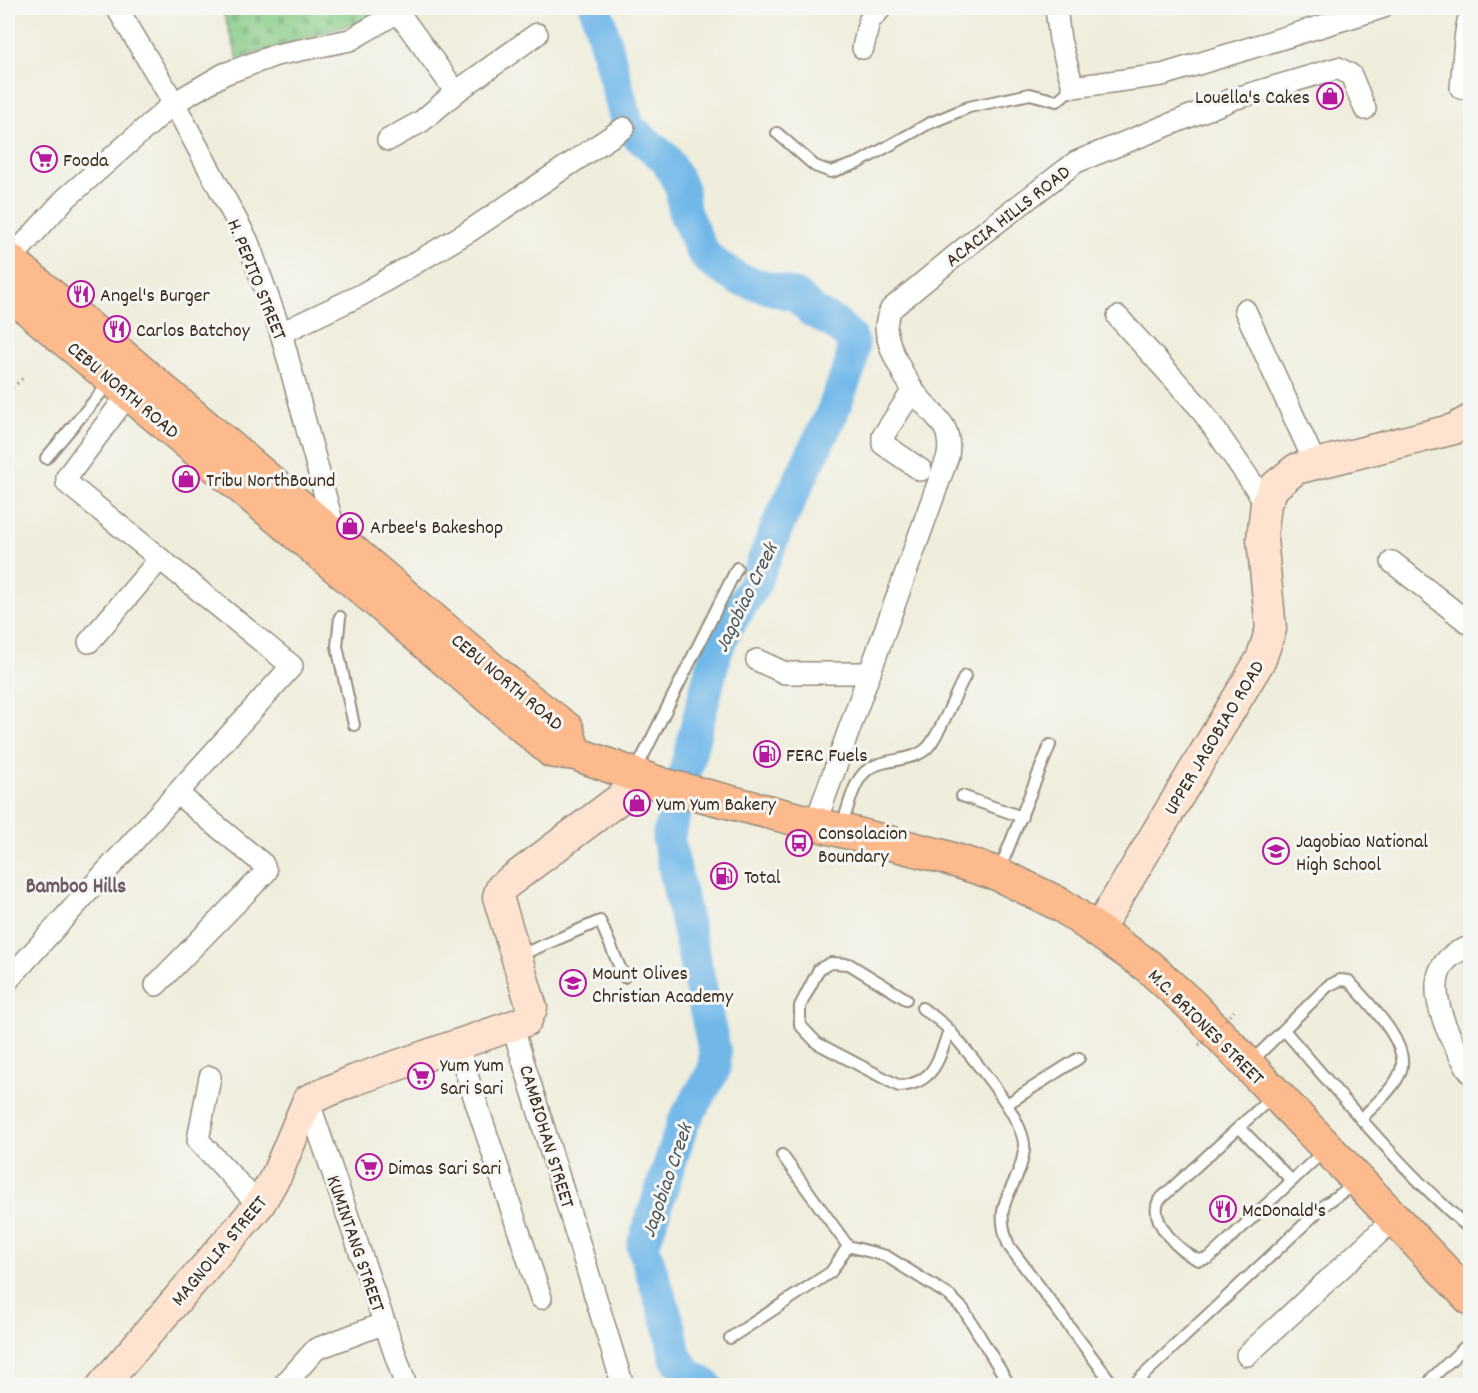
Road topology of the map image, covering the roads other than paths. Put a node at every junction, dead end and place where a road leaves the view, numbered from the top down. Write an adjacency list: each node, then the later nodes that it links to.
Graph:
1 (117, 8): 12 (street, H. PEPITO STREET)
2 (881, 8): 8 (street)
3 (1056, 8): 9 (street)
4 (1381, 8): 9 (street)
5 (399, 10): 11 (street); 12 (street)
6 (1470, 16): 10 (street)
7 (537, 34): 11 (street)
8 (863, 48)
9 (1073, 87): 15 (lane)
10 (1461, 88)
11 (456, 92): 16 (street)
12 (174, 103): 17 (street); 21 (street, H. PEPITO STREET)
13 (1365, 109): 23 (street, ACACIA HILLS ROAD)
14 (624, 128): 21 (street)
15 (777, 133)
16 (388, 140)
17 (8, 260): 29 (main road, CEBU NORTH ROAD)
18 (8, 292): 22 (main road, CEBU NORTH ROAD)
19 (1245, 310): 26 (street)
20 (1118, 317): 28 (street)
21 (281, 333): 29 (street, H. PEPITO STREET)
22 (121, 386): 25 (lane); 30 (street); 41 (main road, CEBU NORTH ROAD)
23 (913, 390): 27 (street); 37 (street, ACACIA HILLS ROAD)
24 (1470, 420): 26 (street, UPPER JAGOBIAO ROAD)
25 (46, 458)
26 (1315, 463): 28 (street, UPPER JAGOBIAO ROAD)
27 (921, 471)
28 (1266, 503): 48 (street, UPPER JAGOBIAO ROAD)
29 (336, 537): 41 (main road, CEBU NORTH ROAD)
30 (159, 560): 35 (street); 43 (street)
31 (1392, 562): 34 (street)
32 (736, 568): 42 (lane)
33 (340, 617): 39 (lane)
34 (1470, 624)
35 (89, 642)
36 (757, 660): 37 (street)
37 (870, 673): 46 (street, ACACIA HILLS ROAD)
38 (965, 676): 46 (lane)
39 (354, 725)
40 (1050, 745): 45 (lane)
41 (574, 753): 42 (main road, M.C. BRIONES STREET)
42 (658, 783): 46 (main road, M.C. BRIONES STREET); 50 (street)
43 (178, 794): 52 (street); 53 (street)
44 (962, 796): 45 (lane)
45 (1022, 817): 47 (lane)
46 (828, 827): 47 (main road, M.C. BRIONES STREET)
47 (998, 874): 48 (main road, M.C. BRIONES STREET)
48 (1098, 930): 61 (main road, M.C. BRIONES STREET)
49 (1470, 947): 62 (street)
50 (515, 957): 51 (lane); 56 (street)
51 (624, 977)
52 (8, 980)
53 (156, 985)
54 (906, 999): 57 (lane)
55 (922, 1008): 57 (lane)
56 (513, 1028): 59 (street); 86 (street, CAMBIOHAN STREET)
57 (949, 1030): 66 (lane)
58 (1284, 1030): 61 (lane); 67 (lane); 67 (lane)
59 (457, 1045): 65 (street); 77 (street)
60 (1079, 1058): 66 (lane)
61 (1250, 1068): 64 (main road, M.C. BRIONES STREET)
62 (1470, 1072)
63 (210, 1077): 73 (street)
64 (1275, 1095): 68 (lane); 69 (main road, M.C. BRIONES STREET)
65 (308, 1100): 73 (street, MAGNOLIA STREET); 79 (street, KUMINTANG STREET)
66 (1007, 1104): 88 (lane)
67 (1361, 1119): 75 (lane)
68 (1240, 1128): 71 (lane); 71 (lane)
69 (1326, 1149): 71 (lane); 72 (main road, M.C. BRIONES STREET)
70 (782, 1155): 76 (lane)
71 (1292, 1181)
72 (1358, 1182): 74 (main road, M.C. BRIONES STREET); 89 (lane)
73 (259, 1205): 83 (street, MAGNOLIA STREET)
74 (1394, 1219): 78 (main road, M.C. BRIONES STREET); 82 (street)
75 (1470, 1229)
76 (848, 1246): 80 (lane); 87 (lane)
77 (541, 1298)
78 (1470, 1298)
79 (385, 1323): 84 (street); 85 (street, KUMINTANG STREET)
80 (730, 1338)
81 (1470, 1342): 90 (lane)
82 (1247, 1355)
83 (102, 1386)
84 (283, 1386)
85 (406, 1386)
86 (623, 1386)
87 (1010, 1386)
88 (1114, 1386)
89 (1132, 1386)
90 (1428, 1386)

